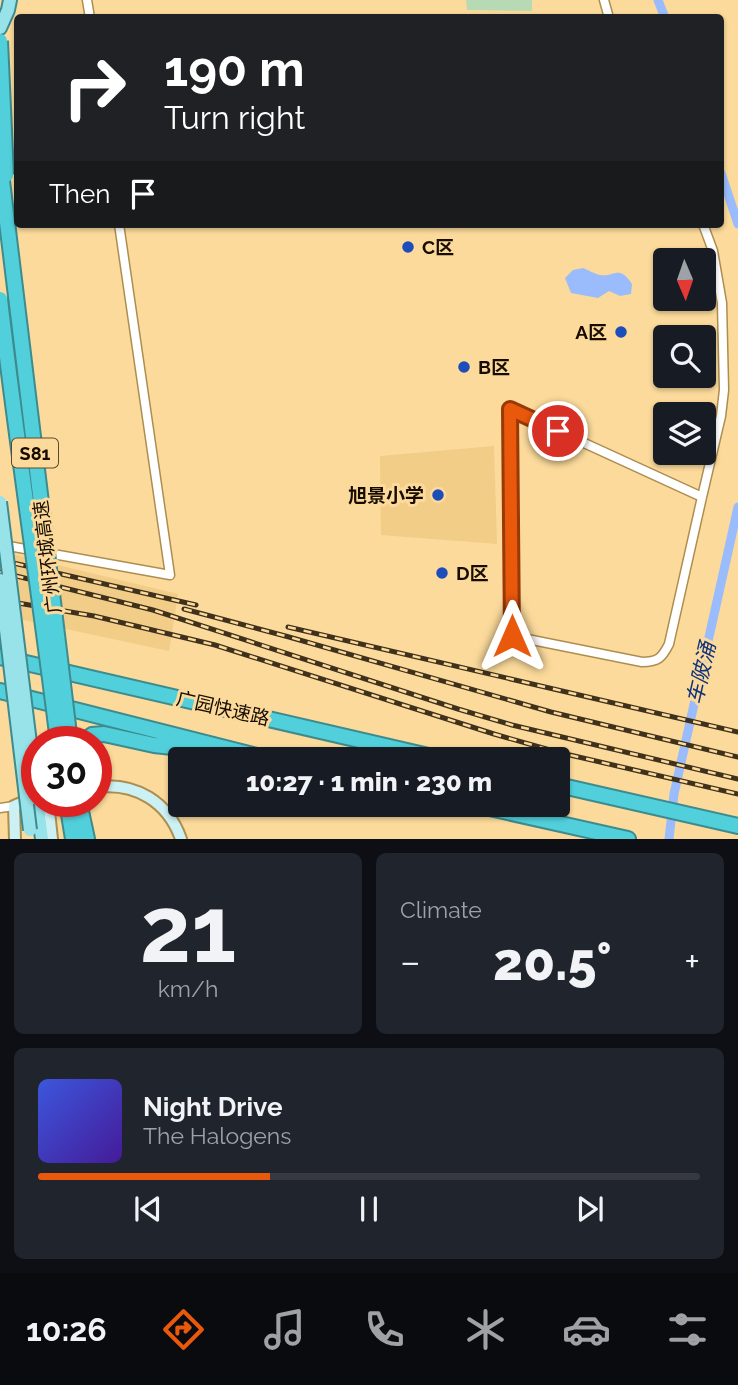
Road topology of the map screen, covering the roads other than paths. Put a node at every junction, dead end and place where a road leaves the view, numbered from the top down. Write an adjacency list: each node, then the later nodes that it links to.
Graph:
1 (10, 0): 2 (main road)
2 (0, 28)
3 (0, 41): 5 (highway, bridge)
4 (0, 164): 5 (highway, 广州环城高速 / S81, bridge)
5 (7, 215): 17 (highway, 广州环城高速 / S81, bridge)
6 (120, 228): 11 (street)
7 (705, 228): 9 (street)
8 (0, 299): 16 (highway, 广州环城高速 / S81, bridge)
9 (702, 497): 9 (street)
10 (0, 502): 15 (main road, bridge)
11 (0, 544)
12 (0, 580): 32 (main road, bridge)
13 (0, 657): 21 (highway, 广园快速路)
14 (0, 691): 20 (highway, 广园快速路)
15 (28, 726)
16 (56, 726)
17 (68, 726)
18 (112, 736): 19 (highway)
19 (173, 747)
20 (222, 747)
21 (390, 747)
22 (112, 787): 37 (street)
23 (570, 788): 31 (highway)
24 (21, 802): 25 (street)
25 (14, 806): 26 (street); 33 (street)
26 (0, 808)
27 (50, 817): 34 (street)
28 (69, 817): 35 (highway)
29 (82, 817): 36 (highway)
30 (530, 817): 38 (highway)
31 (738, 826)
32 (36, 834)
33 (15, 839)
34 (52, 839)
35 (73, 839)
36 (86, 839)
37 (181, 839)
38 (628, 839)

